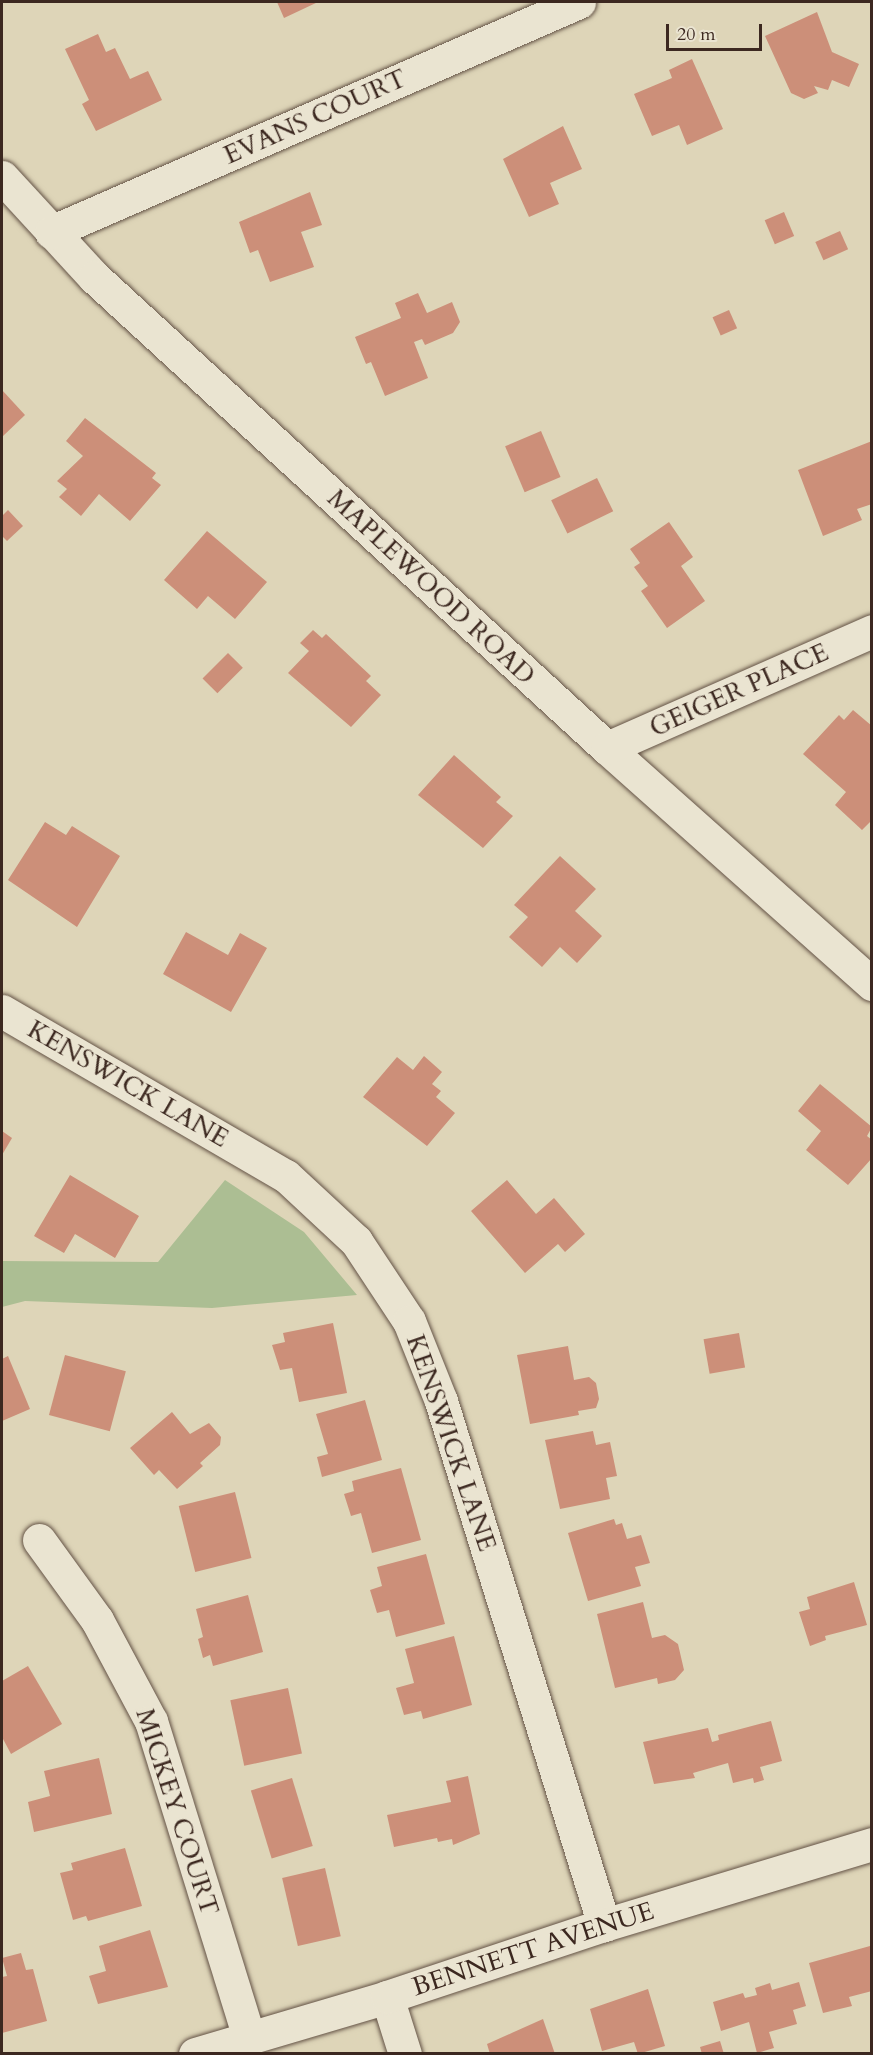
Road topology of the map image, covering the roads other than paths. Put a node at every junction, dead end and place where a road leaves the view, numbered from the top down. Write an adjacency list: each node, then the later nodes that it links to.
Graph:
1 (579, 2): 3 (street, EVANS COURT)
2 (2, 177): 3 (street, MAPLEWOOD ROAD)
3 (51, 232): 5 (street, MAPLEWOOD ROAD)
4 (872, 631): 5 (street, GEIGER PLACE)
5 (606, 748): 6 (street, MAPLEWOOD ROAD)
6 (872, 984)
7 (2, 1011): 10 (street, KENSWICK LANE)
8 (39, 1540): 12 (street, MICKEY COURT)
9 (872, 1844): 10 (street, BENNETT AVENUE)
10 (604, 1925): 11 (street, BENNETT AVENUE)
11 (387, 1997): 12 (street, BENNETT AVENUE); 14 (street)
12 (249, 2037): 13 (street, BENNETT AVENUE)
13 (195, 2054)
14 (405, 2054)

